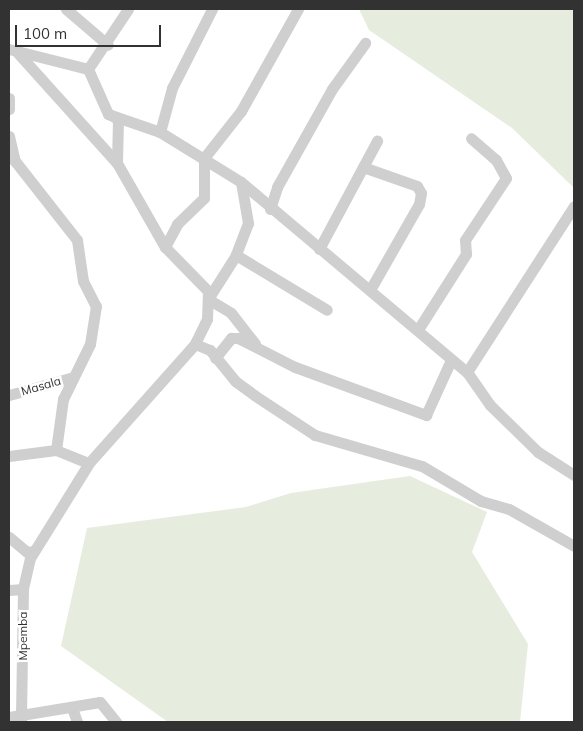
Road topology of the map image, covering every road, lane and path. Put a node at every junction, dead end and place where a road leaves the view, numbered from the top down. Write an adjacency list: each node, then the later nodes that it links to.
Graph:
1 (66, 9): 6 (street)
2 (128, 9): 6 (street)
3 (212, 9): 12 (street)
4 (298, 9): 16 (street)
5 (365, 43): 21 (street)
6 (108, 45): 8 (street)
7 (13, 50): 8 (street); 17 (street)
8 (88, 69): 11 (street)
9 (9, 98): 10 (street)
10 (9, 109)
11 (108, 114): 12 (street); 17 (street)
12 (160, 132): 16 (street)
13 (9, 136): 34 (street)
14 (471, 138): 28 (street)
15 (377, 141): 18 (street)
16 (204, 158): 19 (street); 22 (street)
17 (117, 163): 22 (street)
18 (362, 167): 23 (street); 25 (street)
19 (241, 182): 21 (street); 24 (street)
20 (574, 206): 33 (street)
21 (270, 209): 23 (street)
22 (165, 247): 26 (street)
23 (319, 249): 25 (street)
24 (236, 255): 26 (street); 27 (street)
25 (371, 288): 28 (street)
26 (208, 299): 29 (street, Mpemba); 30 (street)
27 (327, 310)
28 (419, 328): 32 (street)
29 (195, 344): 31 (street); 38 (street, Mpemba)
30 (254, 344): 31 (street); 32 (street)
31 (214, 358): 41 (street)
32 (451, 360): 33 (street)
33 (467, 372): 39 (street)
34 (74, 377): 35 (street, Masala); 36 (street)
35 (9, 395)
36 (56, 450): 37 (street); 38 (street)
37 (9, 456)
38 (89, 464): 42 (street, Mpemba)
39 (574, 475)
40 (9, 537): 42 (street)
41 (574, 546)
42 (34, 551): 43 (street, Mpemba)
43 (22, 589): 44 (street); 47 (street, Mpemba)
44 (9, 590)
45 (72, 708): 47 (street); 48 (street); 49 (street)
46 (9, 717): 47 (street)
47 (21, 719)
48 (78, 722)
49 (116, 722)

